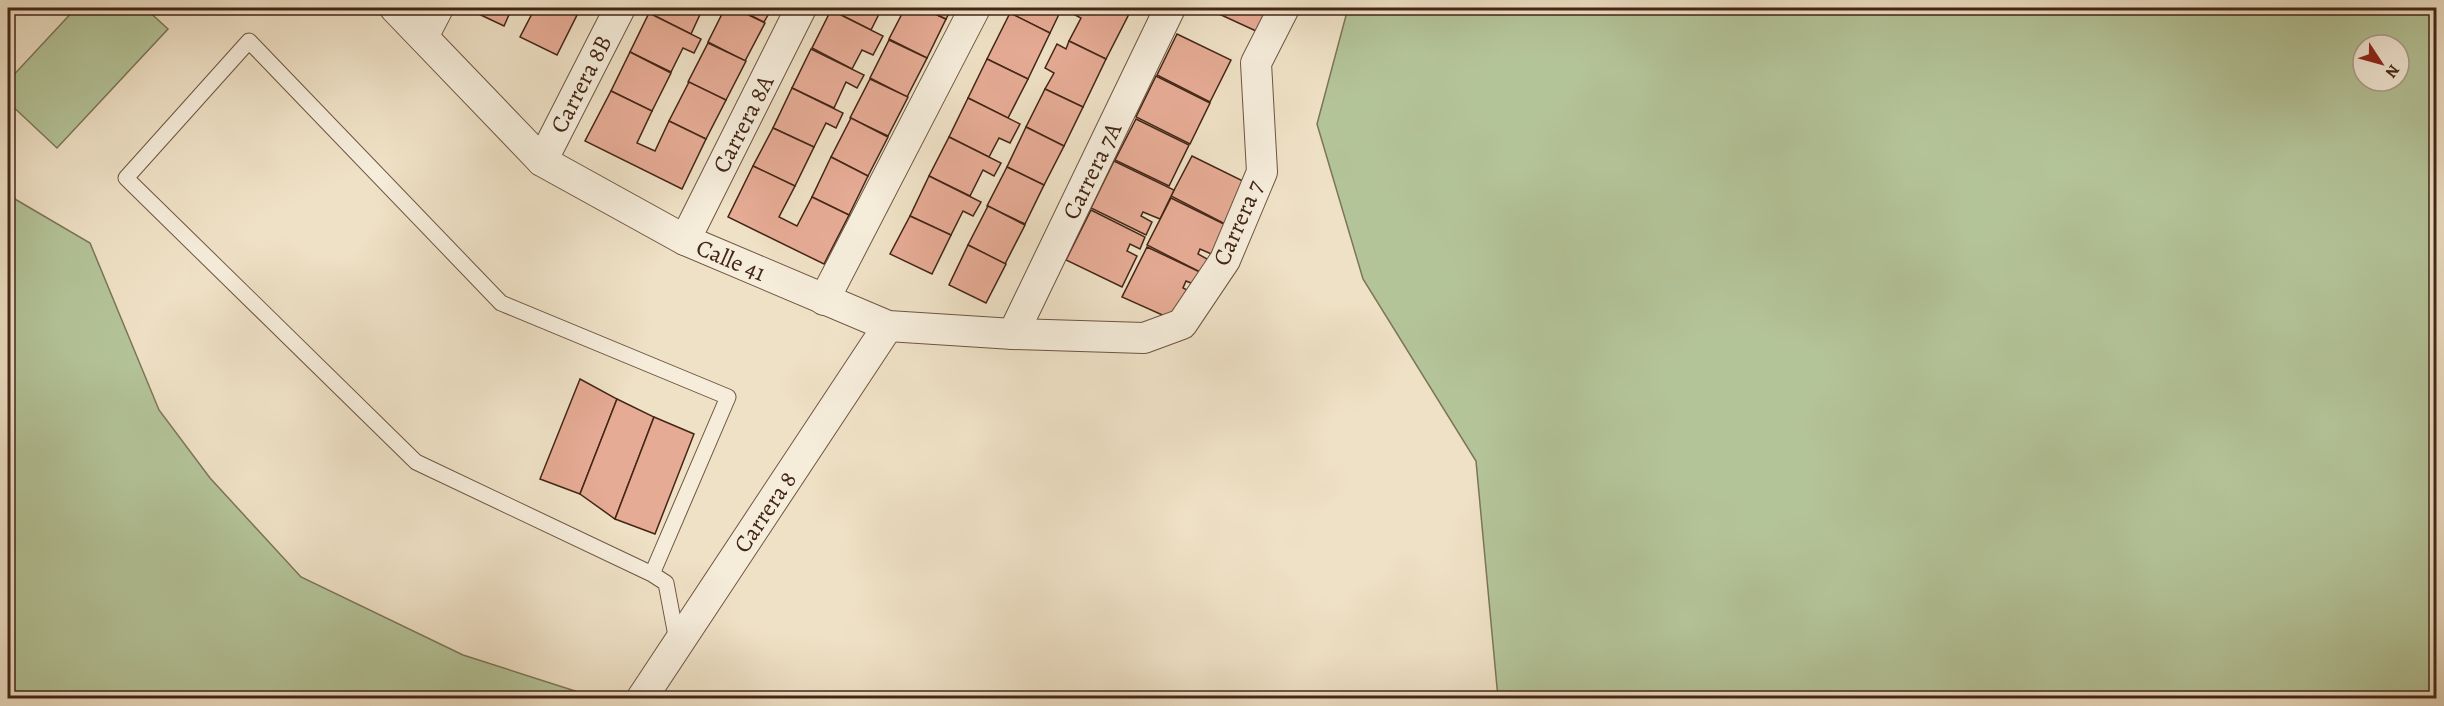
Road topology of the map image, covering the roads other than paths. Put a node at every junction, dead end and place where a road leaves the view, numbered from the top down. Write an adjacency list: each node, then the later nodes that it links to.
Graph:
1 (395, 8): 8 (street, Calle 41)
2 (438, 8): 8 (street)
3 (620, 8): 9 (street, Carrera 8B)
4 (801, 8): 10 (street, Carrera 8A)
5 (975, 8): 11 (street)
6 (1170, 8): 13 (street, Carrera 7A)
7 (1284, 8): 14 (street, Carrera 7)
8 (424, 36): 9 (street, Calle 41)
9 (542, 161): 10 (street, Calle 41)
10 (685, 240): 11 (street, Calle 41)
11 (824, 300): 12 (street, Calle 41)
12 (888, 326): 13 (street, Calle 41); 16 (street, Carrera 8)
13 (1013, 334): 14 (street, Calle 41)
14 (1144, 338)
15 (652, 574): 15 (lane); 16 (lane)
16 (677, 643): 17 (street, Carrera 8)
17 (642, 699)

